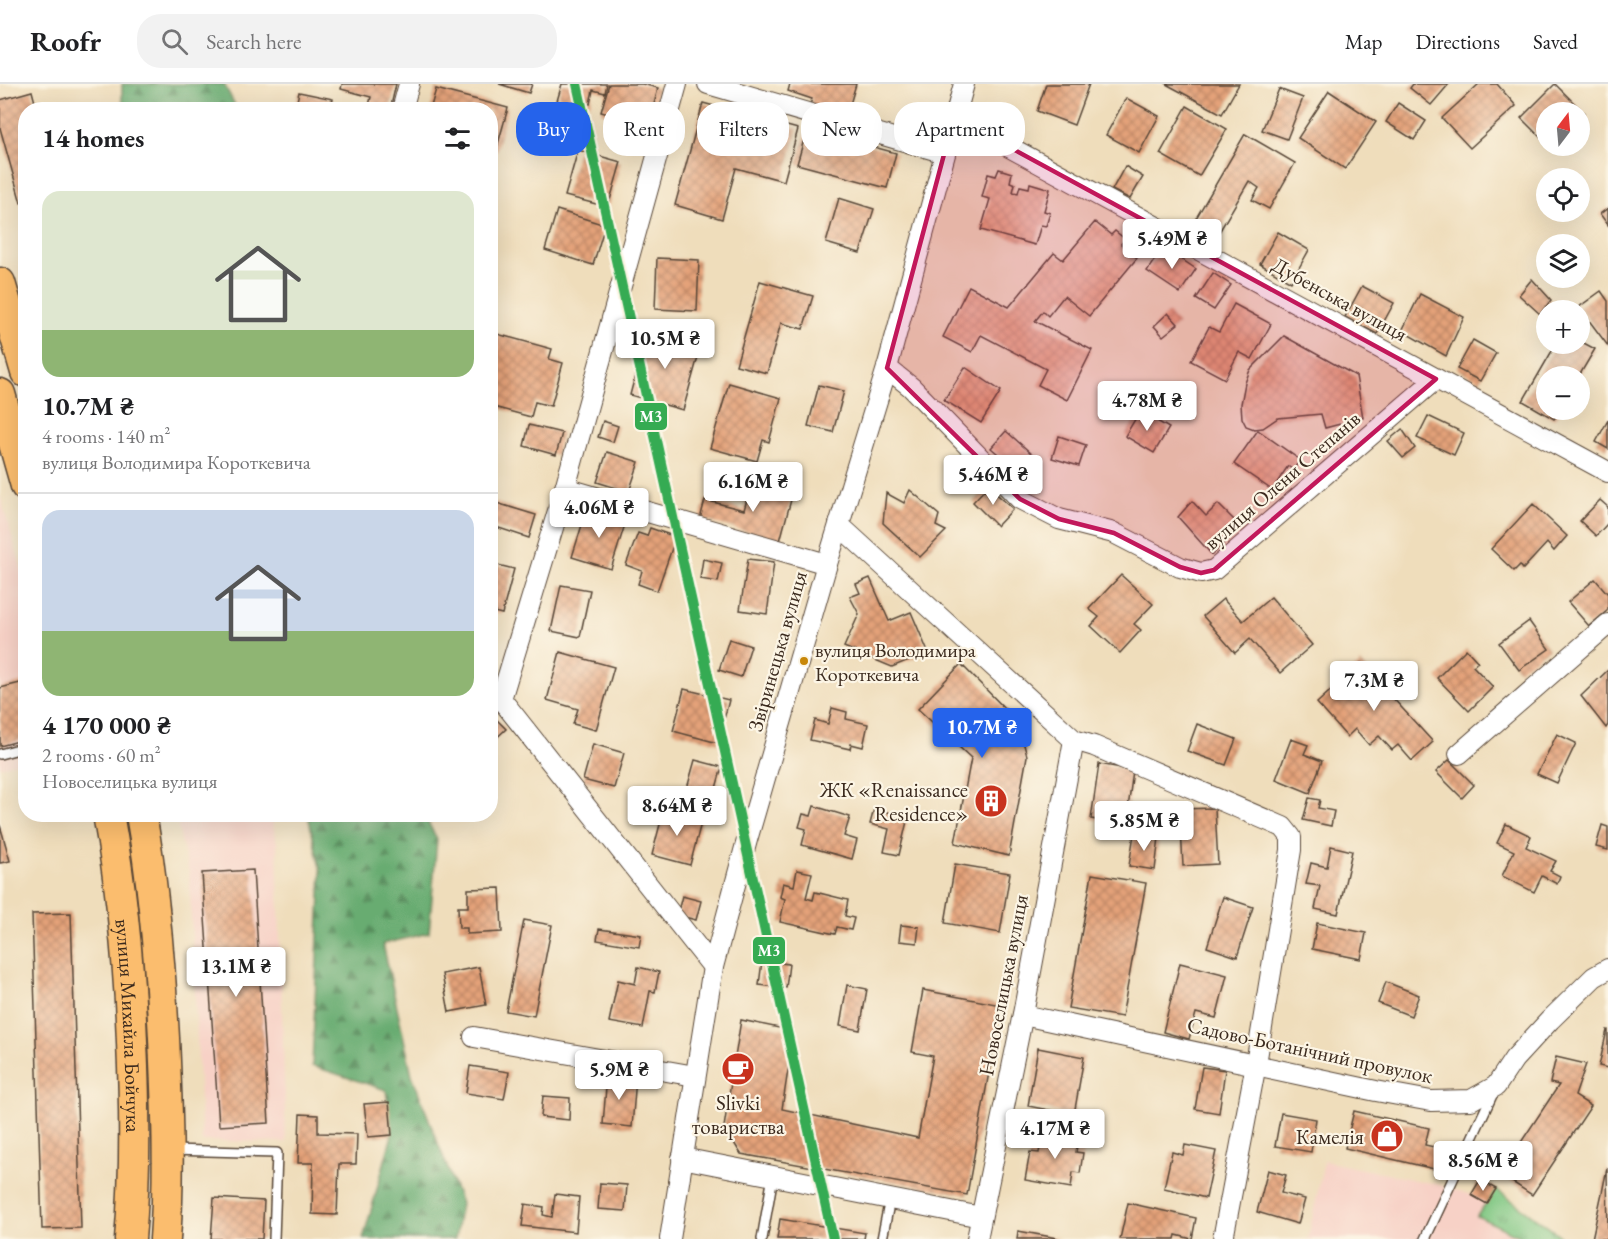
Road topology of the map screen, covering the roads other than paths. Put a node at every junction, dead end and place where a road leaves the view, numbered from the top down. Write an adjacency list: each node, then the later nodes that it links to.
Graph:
1 (409, 84): 5 (street)
2 (677, 84): 17 (street)
3 (708, 84): 7 (street)
4 (964, 84): 6 (street, Звіринецька вулиця)
5 (404, 102)
6 (959, 102)
7 (894, 138)
8 (944, 156): 12 (street, Звіринецька вулиця)
9 (1025, 156): 13 (street, Дубенська вулиця)
10 (0, 283): 11 (main road)
11 (18, 345)
12 (887, 368): 13 (street, вулиця Олени Степанів); 18 (street, Звіринецька вулиця)
13 (1436, 379): 16 (street, Дубенська вулиця)
14 (0, 393): 15 (main road)
15 (18, 457)
16 (1608, 472)
17 (566, 488): 19 (street); 27 (street)
18 (839, 525): 19 (street, Звіринецька вулиця); 21 (street)
19 (827, 564): 27 (street, Звіринецька вулиця)
20 (1608, 624): 24 (street)
21 (1074, 740): 29 (street, Новоселицька вулиця); 31 (street)
22 (18, 749): 23 (lane)
23 (0, 754)
24 (1459, 754)
25 (109, 822): 39 (main road, вулиця Михайла Бойчука)
26 (142, 822): 34 (main road, вулиця Михайла Бойчука)
27 (713, 967): 32 (street, Звіринецька вулиця)
28 (1608, 969): 33 (street, Садово-Ботанічний провулок)
29 (1023, 1015): 31 (street, Садово-Ботанічний провулок); 38 (street, Новоселицька вулиця)
30 (474, 1037): 32 (street)
31 (1256, 1064): 33 (street, Садово-Ботанічний провулок); 46 (street)
32 (695, 1077): 35 (street, Звіринецька вулиця)
33 (1496, 1086): 47 (lane)
34 (168, 1150): 40 (main road, вулиця Михайла Бойчука); 41 (lane)
35 (682, 1158): 36 (street); 42 (street, Звіринецька вулиця)
36 (773, 1176): 37 (street); 43 (lane)
37 (890, 1199): 38 (street); 44 (lane)
38 (981, 1217): 45 (street, Новоселицька вулиця)
39 (130, 1239)
40 (165, 1239)
41 (274, 1239)
42 (670, 1239)
43 (762, 1239)
44 (882, 1239)
45 (977, 1239)
46 (1223, 1239)
47 (1425, 1239)

